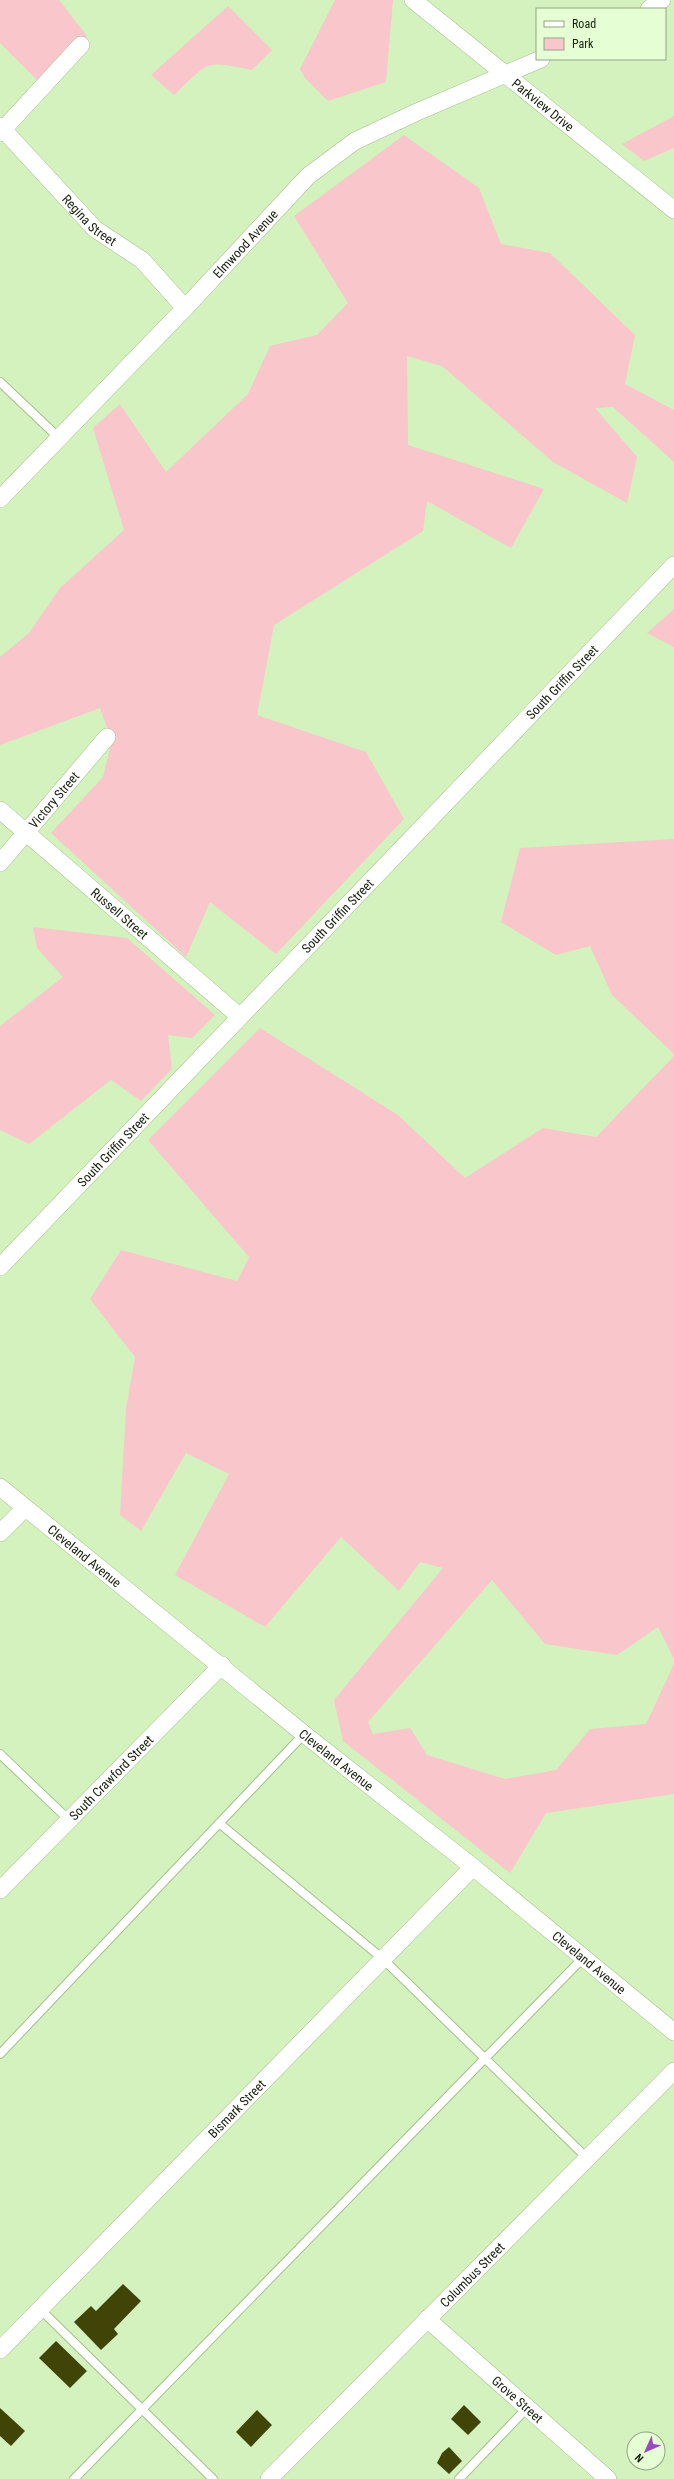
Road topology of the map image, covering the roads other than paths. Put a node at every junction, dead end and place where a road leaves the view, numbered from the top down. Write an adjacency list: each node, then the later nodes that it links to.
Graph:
1 (413, 0): 6 (street, Parkview Drive)
2 (662, 0): 3 (street)
3 (650, 8)
4 (81, 45): 7 (street)
5 (539, 60): 6 (street, Elmwood Avenue)
6 (507, 74): 8 (street, Parkview Drive); 9 (street, Elmwood Avenue)
7 (1, 129): 9 (street, Regina Street)
8 (674, 210)
9 (185, 308): 11 (street, Elmwood Avenue)
10 (0, 382): 11 (lane)
11 (58, 437): 12 (street, Elmwood Avenue)
12 (0, 499)
13 (674, 565): 18 (street, South Griffin Street)
14 (107, 737): 16 (street, Victory Street)
15 (0, 810): 16 (street, Russell Street)
16 (28, 833): 17 (street, Victory Street); 18 (street, Russell Street)
17 (0, 864)
18 (239, 1016): 19 (street, South Griffin Street)
19 (0, 1267)
20 (0, 1487): 21 (street, Cleveland Avenue)
21 (25, 1508): 22 (street); 23 (street, Cleveland Avenue)
22 (0, 1533)
23 (222, 1665): 24 (street, Cleveland Avenue); 26 (street, South Crawford Street)
24 (304, 1734): 27 (lane); 28 (street, Cleveland Avenue)
25 (0, 1754): 26 (lane)
26 (69, 1820): 29 (street, South Crawford Street)
27 (219, 1823): 31 (lane); 33 (lane)
28 (473, 1867): 30 (street, Cleveland Avenue); 31 (street, Bismark Street)
29 (0, 1890)
30 (584, 1958): 32 (street, Cleveland Avenue); 34 (lane)
31 (383, 1959): 34 (lane); 37 (street, Bismark Street)
32 (674, 2032)
33 (0, 2054)
34 (484, 2058): 36 (lane); 41 (lane)
35 (674, 2071): 36 (street, Columbus Street)
36 (587, 2158): 38 (street, Columbus Street)
37 (40, 2309): 39 (street, Bismark Street); 41 (lane)
38 (427, 2318): 40 (street, Grove Street); 44 (street, Columbus Street)
39 (0, 2350)
40 (528, 2407): 45 (lane); 46 (street, Grove Street)
41 (142, 2411): 42 (lane); 43 (lane)
42 (74, 2479)
43 (213, 2479)
44 (269, 2479)
45 (459, 2479)
46 (608, 2479)

